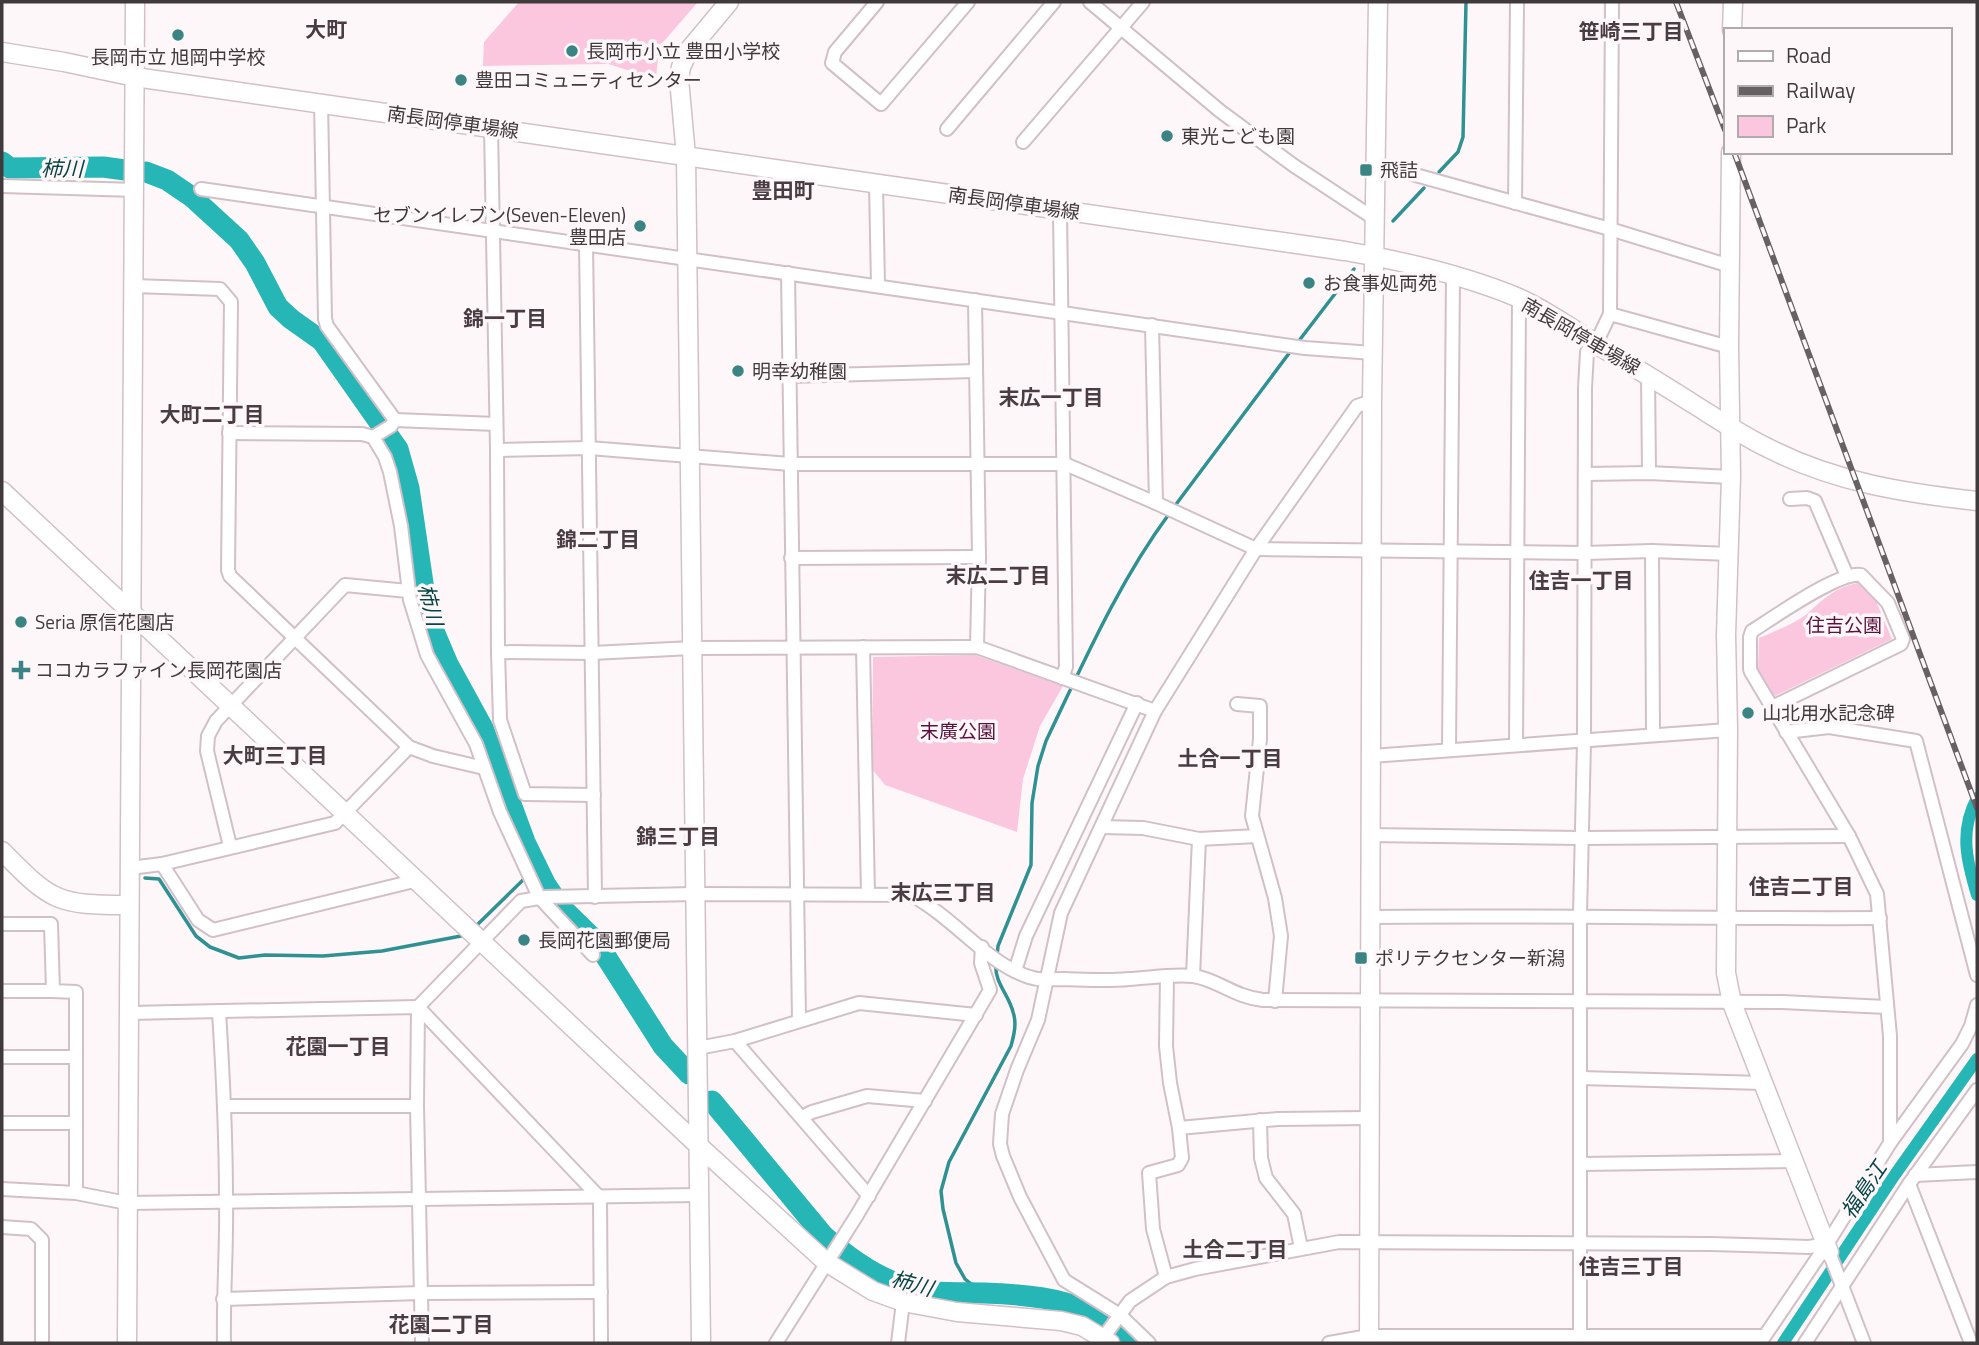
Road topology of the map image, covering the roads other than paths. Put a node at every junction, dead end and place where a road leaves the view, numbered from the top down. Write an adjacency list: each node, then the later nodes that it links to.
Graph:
1 (135, 2): 15 (street)
2 (729, 2): 21 (street)
3 (877, 2): 4 (street)
4 (968, 2)
5 (1054, 2): 18 (street)
6 (1090, 2): 12 (street)
7 (1143, 2): 12 (street)
8 (1378, 2): 22 (street)
9 (1517, 2): 27 (street)
10 (1612, 2): 31 (street)
11 (1733, 2): 13 (street)
12 (1121, 28): 19 (street); 30 (street)
13 (1732, 28)
14 (2, 52): 15 (street, 南長岡停車場線)
15 (135, 77): 16 (street, 南長岡停車場線); 26 (street)
16 (321, 102): 17 (street, 南長岡停車場線); 28 (street)
17 (491, 128): 21 (street, 南長岡停車場線); 32 (street)
18 (947, 129)
19 (1023, 142)
20 (1731, 154): 36 (street)
21 (686, 156): 23 (street, 南長岡停車場線); 35 (street)
22 (1376, 164): 27 (street); 30 (street)
23 (876, 183): 29 (street, 南長岡停車場線); 40 (street)
24 (2, 186): 26 (street)
25 (201, 189): 28 (street)
26 (136, 190): 39 (street)
27 (1515, 203): 31 (street)
28 (322, 205): 32 (street); 53 (street)
29 (1060, 210): 34 (street, 南長岡停車場線); 43 (street)
30 (1375, 219): 34 (street)
31 (1610, 229): 36 (street); 44 (street)
32 (492, 230): 33 (street); 54 (street)
33 (586, 243): 35 (street); 58 (street)
34 (1374, 256): 38 (street, 南長岡停車場線); 48 (street)
35 (687, 258): 37 (street); 60 (street)
36 (1730, 266): 47 (street)
37 (788, 273): 40 (street); 51 (street)
38 (1453, 276): 41 (street, 南長岡停車場線); 73 (street)
39 (134, 286): 56 (street); 82 (street)
40 (878, 286): 42 (street)
41 (1519, 299): 46 (street, 南長岡停車場線); 75 (street)
42 (975, 300): 43 (street); 49 (street)
43 (1061, 313): 45 (street); 63 (street)
44 (1610, 314): 46 (street); 47 (street)
45 (1153, 325): 48 (street); 70 (street)
46 (1594, 342): 50 (street, 南長岡停車場線); 65 (street)
47 (1729, 347): 55 (street)
48 (1373, 354): 52 (street)
49 (976, 372): 51 (street); 62 (street)
50 (1648, 375): 55 (street, 南長岡停車場線); 64 (street)
51 (790, 376): 61 (street)
52 (1372, 401): 71 (street); 72 (street)
53 (393, 423): 54 (street); 57 (street)
54 (496, 424): 59 (street)
55 (1729, 426): 66 (street); 69 (street, 南長岡停車場線)
56 (229, 433): 57 (street); 85 (street)
57 (375, 436): 81 (street)
58 (589, 448): 59 (street); 60 (street); 91 (street)
59 (497, 450): 90 (street)
60 (689, 456): 61 (street); 88 (street)
61 (790, 464): 62 (street); 79 (street)
62 (977, 464): 63 (street); 78 (street)
63 (1065, 464): 70 (street); 94 (street)
64 (1649, 473): 65 (street); 66 (street)
65 (1586, 474): 76 (street)
66 (1731, 477): 77 (street)
67 (2, 491): 82 (street)
68 (1790, 499): 80 (street)
69 (1977, 501)
70 (1160, 504): 71 (street)
71 (1256, 549): 72 (street); 99 (street)
72 (1372, 550): 73 (street); 107 (street)
73 (1451, 551): 75 (street); 106 (street)
74 (1652, 551): 76 (street); 77 (street); 102 (street)
75 (1517, 552): 76 (street); 104 (street)
76 (1585, 553): 103 (street)
77 (1730, 554): 83 (street)
78 (979, 557): 79 (street); 87 (street)
79 (791, 558): 89 (street)
80 (1847, 576): 84 (street); 98 (street)
81 (408, 591): 85 (street); 108 (street)
82 (131, 612): 97 (street); 121 (street)
83 (1726, 635): 84 (street); 93 (street)
84 (1750, 637): 92 (street)
85 (294, 638): 97 (street); 105 (street)
86 (863, 647): 87 (street); 89 (street); 124 (street)
87 (977, 647): 94 (street)
88 (692, 648): 89 (street); 91 (street); 123 (street)
89 (793, 648): 125 (street)
90 (498, 652): 91 (street); 109 (street)
91 (592, 653): 109 (street)
92 (1751, 672): 93 (street); 98 (street)
93 (1727, 674): 100 (street)
94 (1064, 678): 95 (street)
95 (1137, 703): 99 (street); 137 (street)
96 (1237, 704): 113 (street)
97 (233, 705): 110 (street); 118 (street)
98 (1772, 708): 101 (street)
99 (1155, 711): 111 (street)
100 (1728, 730): 102 (street); 116 (street)
101 (1786, 732): 114 (street); 138 (street)
102 (1653, 736): 103 (street)
103 (1584, 741): 104 (street); 115 (street)
104 (1516, 744): 106 (street)
105 (409, 747): 108 (street); 110 (street)
106 (1449, 750): 107 (street)
107 (1371, 756): 112 (street)
108 (484, 768): 126 (street)
109 (594, 796): 127 (street)
110 (346, 813): 118 (street); 122 (street)
111 (1102, 827): 117 (street); 141 (street)
112 (1370, 835): 115 (street); 130 (street)
113 (1257, 836): 117 (street); 144 (street)
114 (1849, 836): 116 (street); 131 (street)
115 (1581, 838): 116 (street); 129 (street)
116 (1727, 838): 132 (street)
117 (1199, 839): 140 (street)
118 (230, 846): 120 (street)
119 (2, 851): 128 (street)
120 (162, 864): 121 (street); 122 (street)
121 (130, 868): 128 (street)
122 (418, 880): 134 (street)
123 (696, 894): 125 (street); 127 (street); 156 (street)
124 (868, 894): 125 (street); 135 (street)
125 (796, 896): 154 (street)
126 (542, 897): 127 (street); 134 (street); 136 (street)
127 (595, 897)
128 (129, 905): 152 (street)
129 (1580, 915): 130 (street); 132 (street); 146 (street)
130 (1371, 917): 145 (street)
131 (1880, 918): 132 (street); 150 (street)
132 (1726, 919): 147 (street)
133 (2, 924): 143 (street)
134 (482, 940): 149 (street); 172 (street)
135 (986, 952): 137 (street); 153 (street)
136 (593, 955)
137 (1011, 969): 141 (street)
138 (1977, 975)
139 (1167, 976): 140 (street); 141 (street); 170 (street)
140 (1193, 976): 144 (street)
141 (1046, 981): 197 (street)
142 (2, 991): 143 (street)
143 (52, 991): 158 (street)
144 (1275, 1000): 145 (street)
145 (1370, 1002): 146 (street); 166 (street)
146 (1581, 1002): 147 (street); 159 (street)
147 (1732, 1003): 150 (street); 160 (street)
148 (1977, 1005): 171 (street)
149 (418, 1007): 151 (street); 163 (street); 181 (street)
150 (1886, 1007): 171 (street)
151 (219, 1012): 152 (street); 164 (street)
152 (130, 1013): 184 (street)
153 (976, 1015): 154 (street); 162 (street)
154 (799, 1020): 155 (street)
155 (735, 1041): 156 (street); 165 (street)
156 (698, 1048): 172 (street)
157 (2, 1057): 158 (street)
158 (76, 1057): 169 (street)
159 (1580, 1078): 160 (street); 174 (street)
160 (1763, 1083): 173 (street)
161 (1977, 1090): 176 (street)
162 (925, 1101): 165 (street); 180 (street)
163 (417, 1105): 164 (street); 182 (street)
164 (225, 1106): 183 (street)
165 (802, 1117): 180 (street)
166 (1368, 1118): 167 (street); 186 (street)
167 (1260, 1120): 170 (street); 188 (street)
168 (2, 1123): 169 (street)
169 (76, 1123): 178 (street)
170 (1179, 1128): 191 (street)
171 (1890, 1143): 189 (street)
172 (699, 1146): 179 (street); 190 (street)
173 (1793, 1161): 174 (street); 189 (street)
174 (1580, 1164): 187 (street)
175 (1977, 1172): 176 (street)
176 (1912, 1179): 192 (street); 214 (street)
177 (2, 1189): 178 (street)
178 (76, 1193): 184 (street)
179 (698, 1195): 181 (street); 207 (street)
180 (869, 1196): 190 (street)
181 (600, 1198): 182 (street); 193 (street)
182 (420, 1200): 183 (street); 194 (street)
183 (226, 1202): 184 (street); 195 (street)
184 (127, 1203): 203 (street)
185 (2, 1227): 202 (street)
186 (1368, 1241): 187 (street); 188 (street); 200 (street)
187 (1580, 1242): 189 (street); 198 (street)
188 (1301, 1248): 191 (street)
189 (1828, 1248): 192 (street); 201 (street)
190 (832, 1252): 196 (street); 208 (street)
191 (1166, 1278): 197 (street)
192 (1841, 1284): 212 (street); 213 (street)
193 (601, 1292): 194 (street); 206 (street)
194 (421, 1293): 195 (street); 205 (street)
195 (223, 1298): 204 (street)
196 (903, 1302): 199 (street); 209 (street)
197 (1119, 1317): 199 (street); 210 (street)
198 (1580, 1335): 200 (street); 201 (street)
199 (1107, 1338)
200 (1369, 1340): 211 (street)
201 (1762, 1340)
202 (42, 1343)
203 (127, 1343)
204 (224, 1343)
205 (422, 1343)
206 (601, 1343)
207 (701, 1343)
208 (776, 1343)
209 (898, 1343)
210 (1149, 1343)
211 (1329, 1343)
212 (1805, 1343)
213 (1864, 1343)
214 (1971, 1343)

